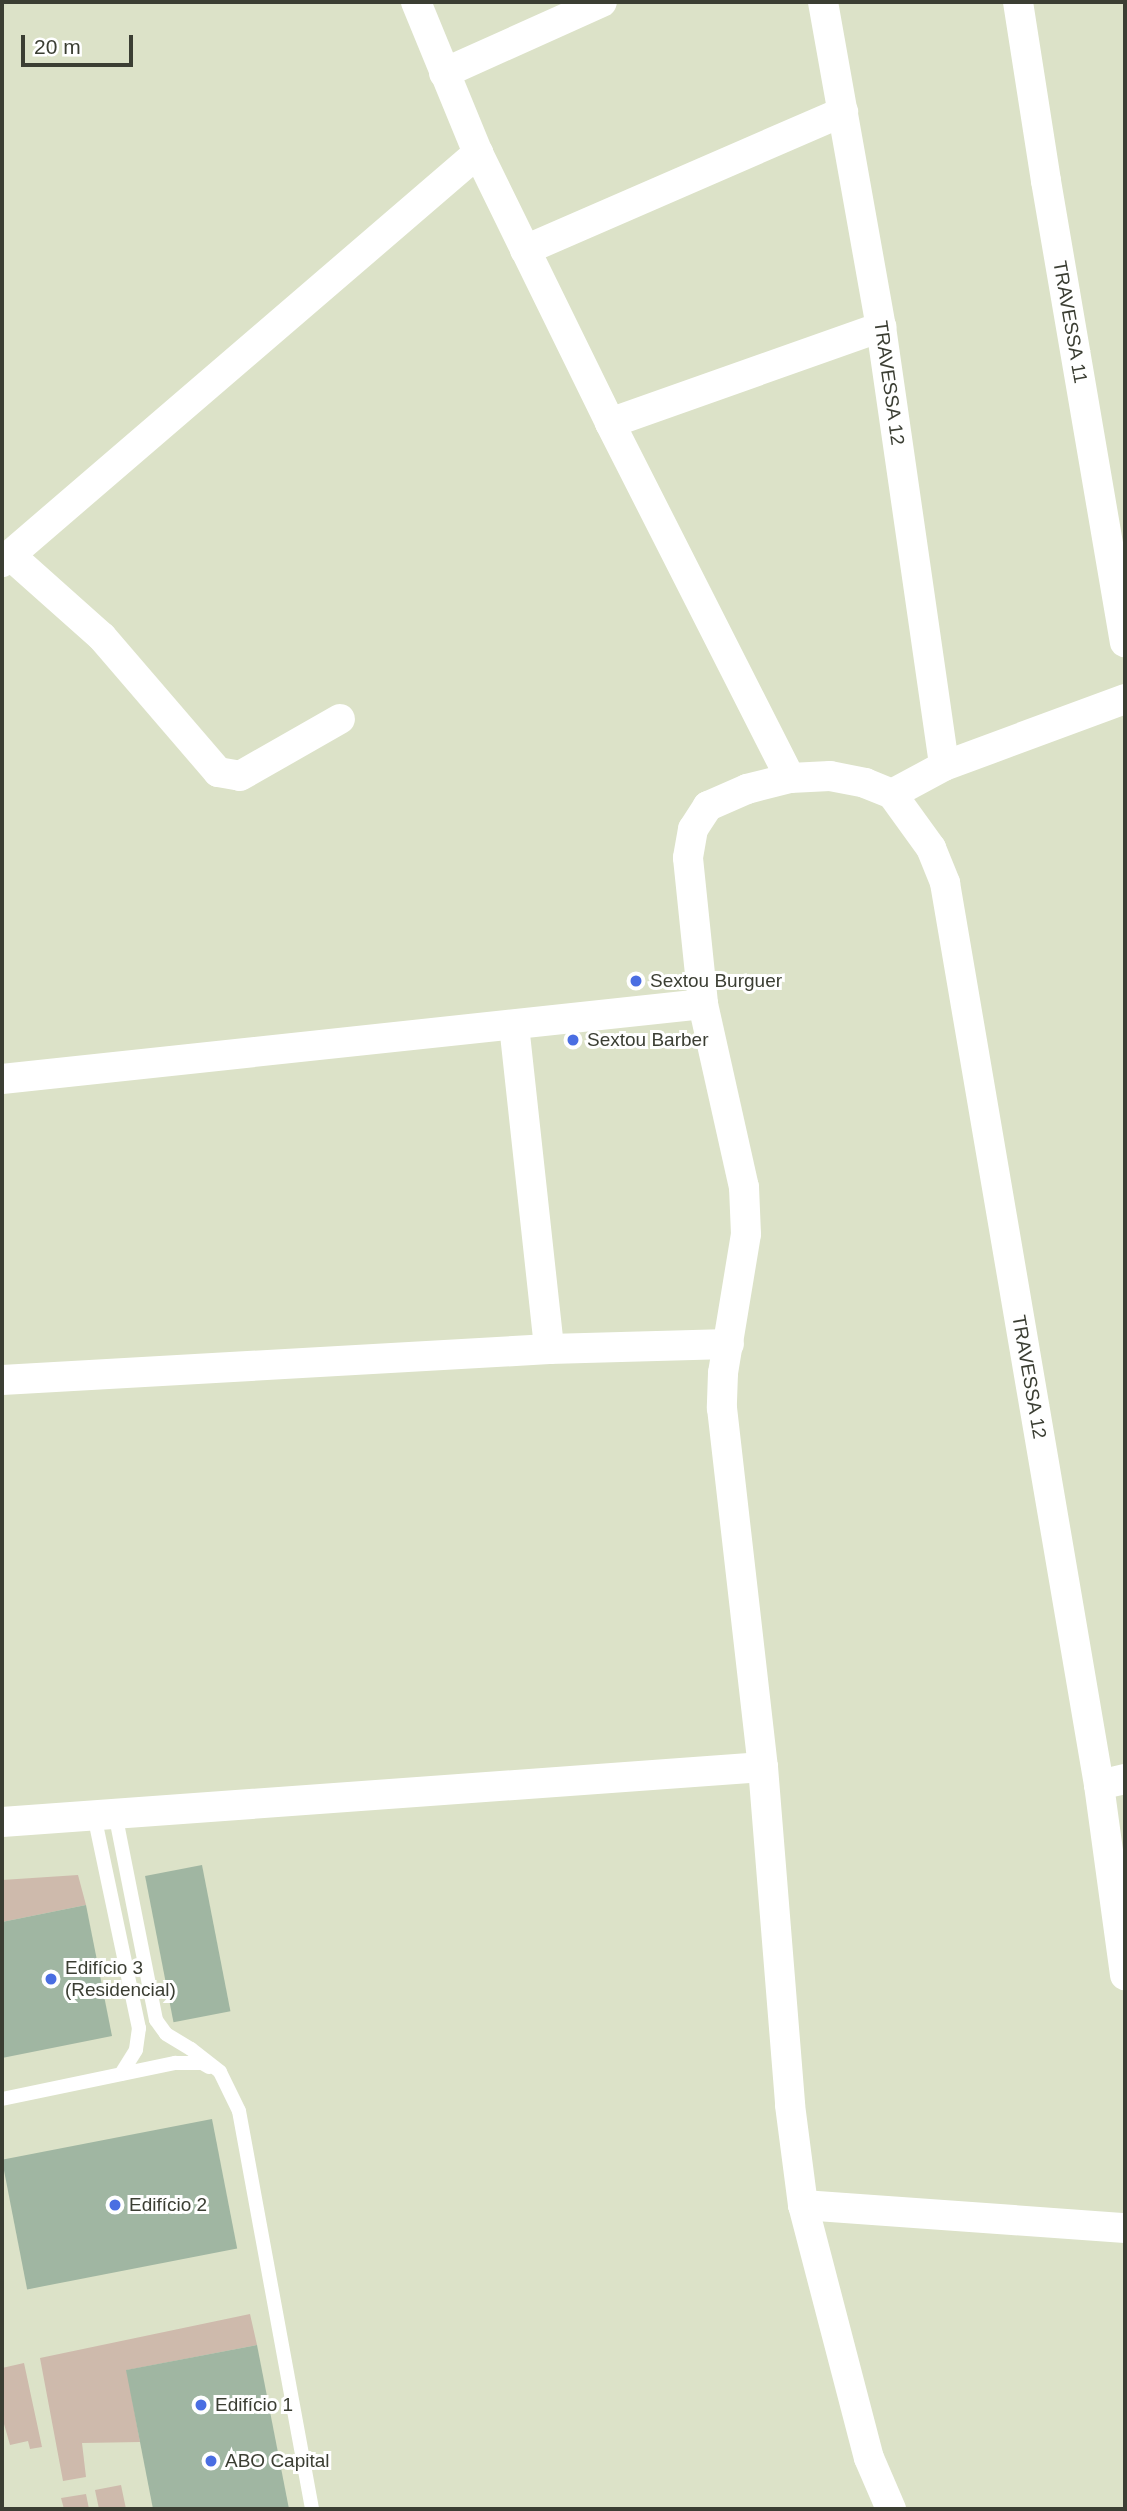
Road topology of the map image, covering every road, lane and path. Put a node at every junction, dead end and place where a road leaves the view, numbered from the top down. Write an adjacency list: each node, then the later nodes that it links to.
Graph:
1 (416, 2): 5 (street)
2 (602, 2): 5 (street)
3 (823, 2): 6 (street, TRAVESSA 12)
4 (1018, 2): 12 (street, TRAVESSA 11)
5 (444, 72): 7 (street)
6 (843, 112): 8 (street); 9 (street, TRAVESSA 12)
7 (478, 153): 8 (street); 11 (street)
8 (525, 250): 10 (street)
9 (881, 327): 10 (street); 15 (street, TRAVESSA 12)
10 (610, 423): 16 (street)
11 (6, 559): 14 (street)
12 (1125, 642)
13 (1125, 699): 15 (street)
14 (340, 719)
15 (944, 766): 17 (street)
16 (790, 778): 17 (street); 18 (street)
17 (892, 794): 25 (street, TRAVESSA 12)
18 (703, 1004): 19 (street); 21 (street)
19 (514, 1025): 20 (street); 22 (street)
20 (2, 1079)
21 (729, 1344): 22 (street); 24 (street)
22 (549, 1349): 23 (street)
23 (2, 1380)
24 (763, 1767): 26 (street); 32 (street)
25 (1112, 1782): 28 (street, TRAVESSA 12)
26 (104, 1814): 27 (street); 29 (lane); 30 (lane)
27 (2, 1822)
28 (1125, 1975)
29 (220, 2072): 30 (lane); 34 (lane)
30 (121, 2074): 31 (lane)
31 (2, 2099)
32 (803, 2205): 33 (street); 35 (street)
33 (1125, 2228)
34 (312, 2509)
35 (891, 2509)

